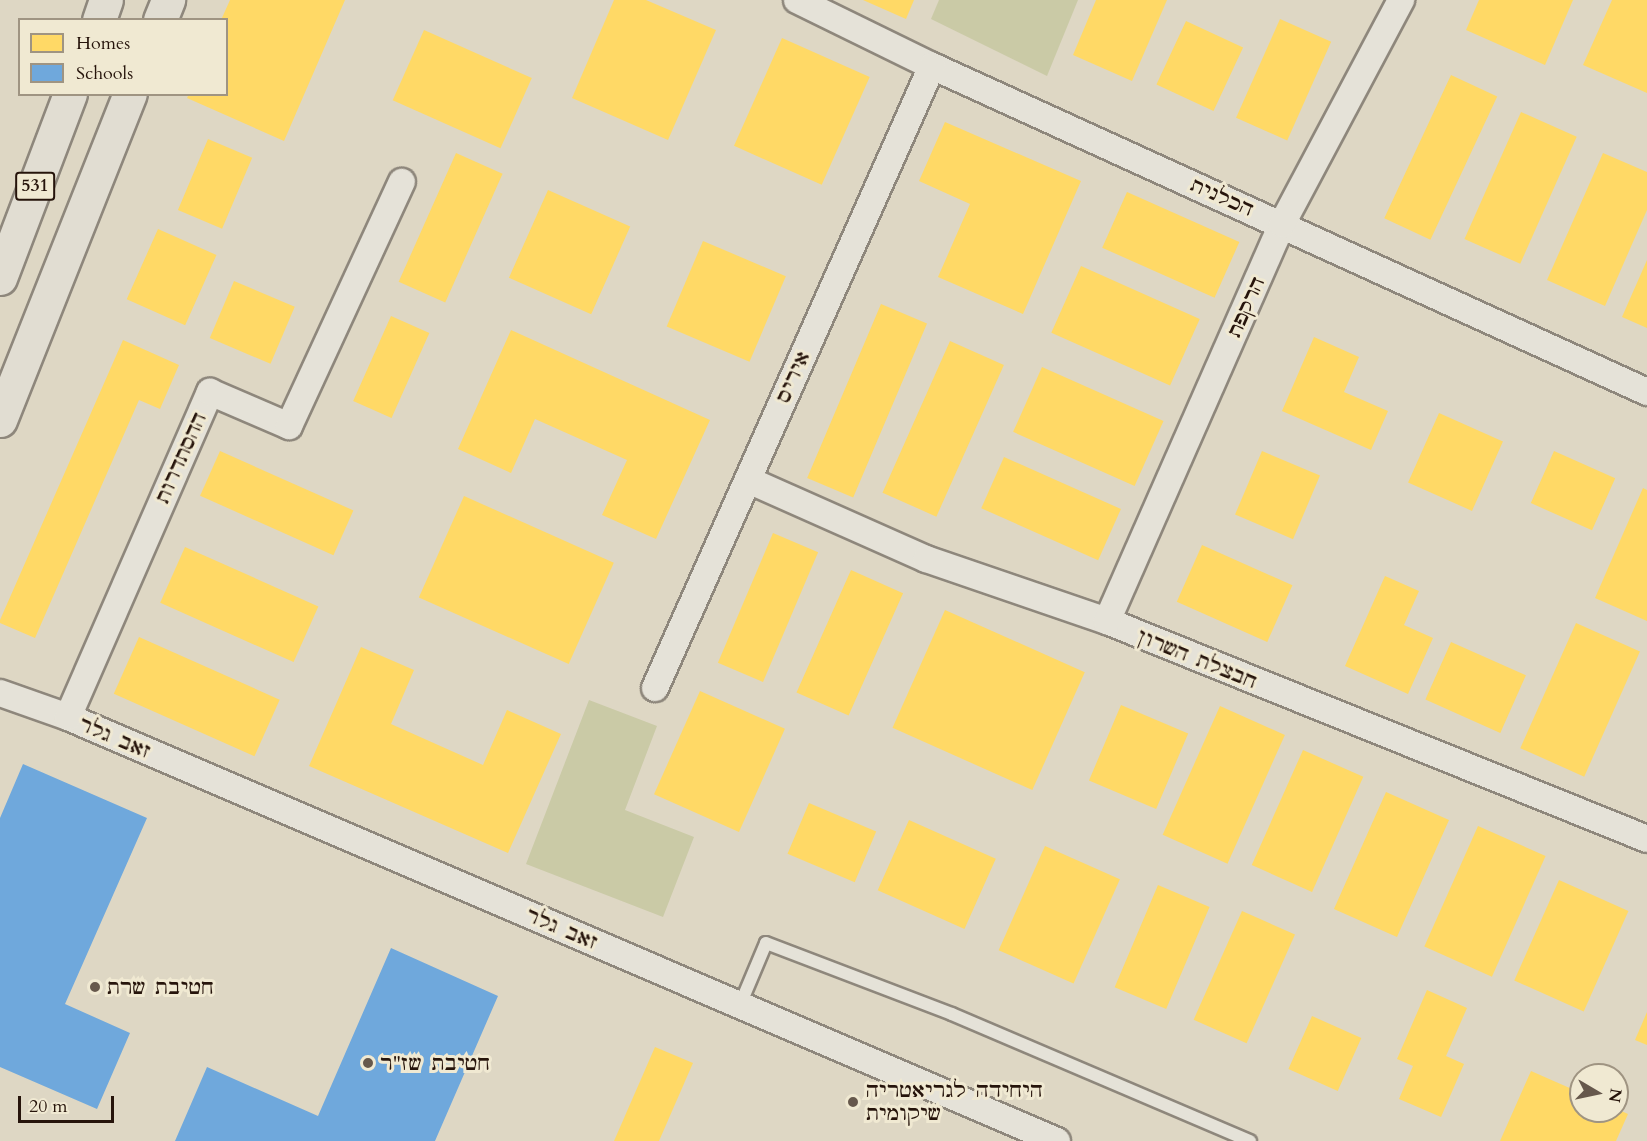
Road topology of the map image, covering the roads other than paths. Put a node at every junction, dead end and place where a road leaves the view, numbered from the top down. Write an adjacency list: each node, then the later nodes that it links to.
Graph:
1 (106, 0): 5 (main road)
2 (168, 0): 6 (main road)
3 (797, 0): 7 (street, הכלנית)
4 (1401, 0): 11 (street, הרקפת)
5 (100, 18)
6 (161, 18)
7 (932, 66): 11 (street, הכלנית); 15 (street, איריס)
8 (69, 96): 12 (main road, 531)
9 (129, 96): 14 (main road)
10 (402, 182): 19 (street, ההסתדרות)
11 (1282, 224): 13 (street, הכלנית); 16 (street, הרקפת)
12 (0, 278)
13 (1647, 393)
14 (0, 420)
15 (748, 480): 16 (street, חבצלת השרון); 17 (street, איריס)
16 (1107, 621): 20 (street, חבצלת השרון)
17 (655, 688)
18 (0, 693): 19 (street, זאב גלר)
19 (68, 717): 21 (street, זאב גלר)
20 (1647, 839)
21 (740, 1005): 22 (street, זאב גלר); 23 (lane)
22 (1057, 1141)
23 (1250, 1141)

